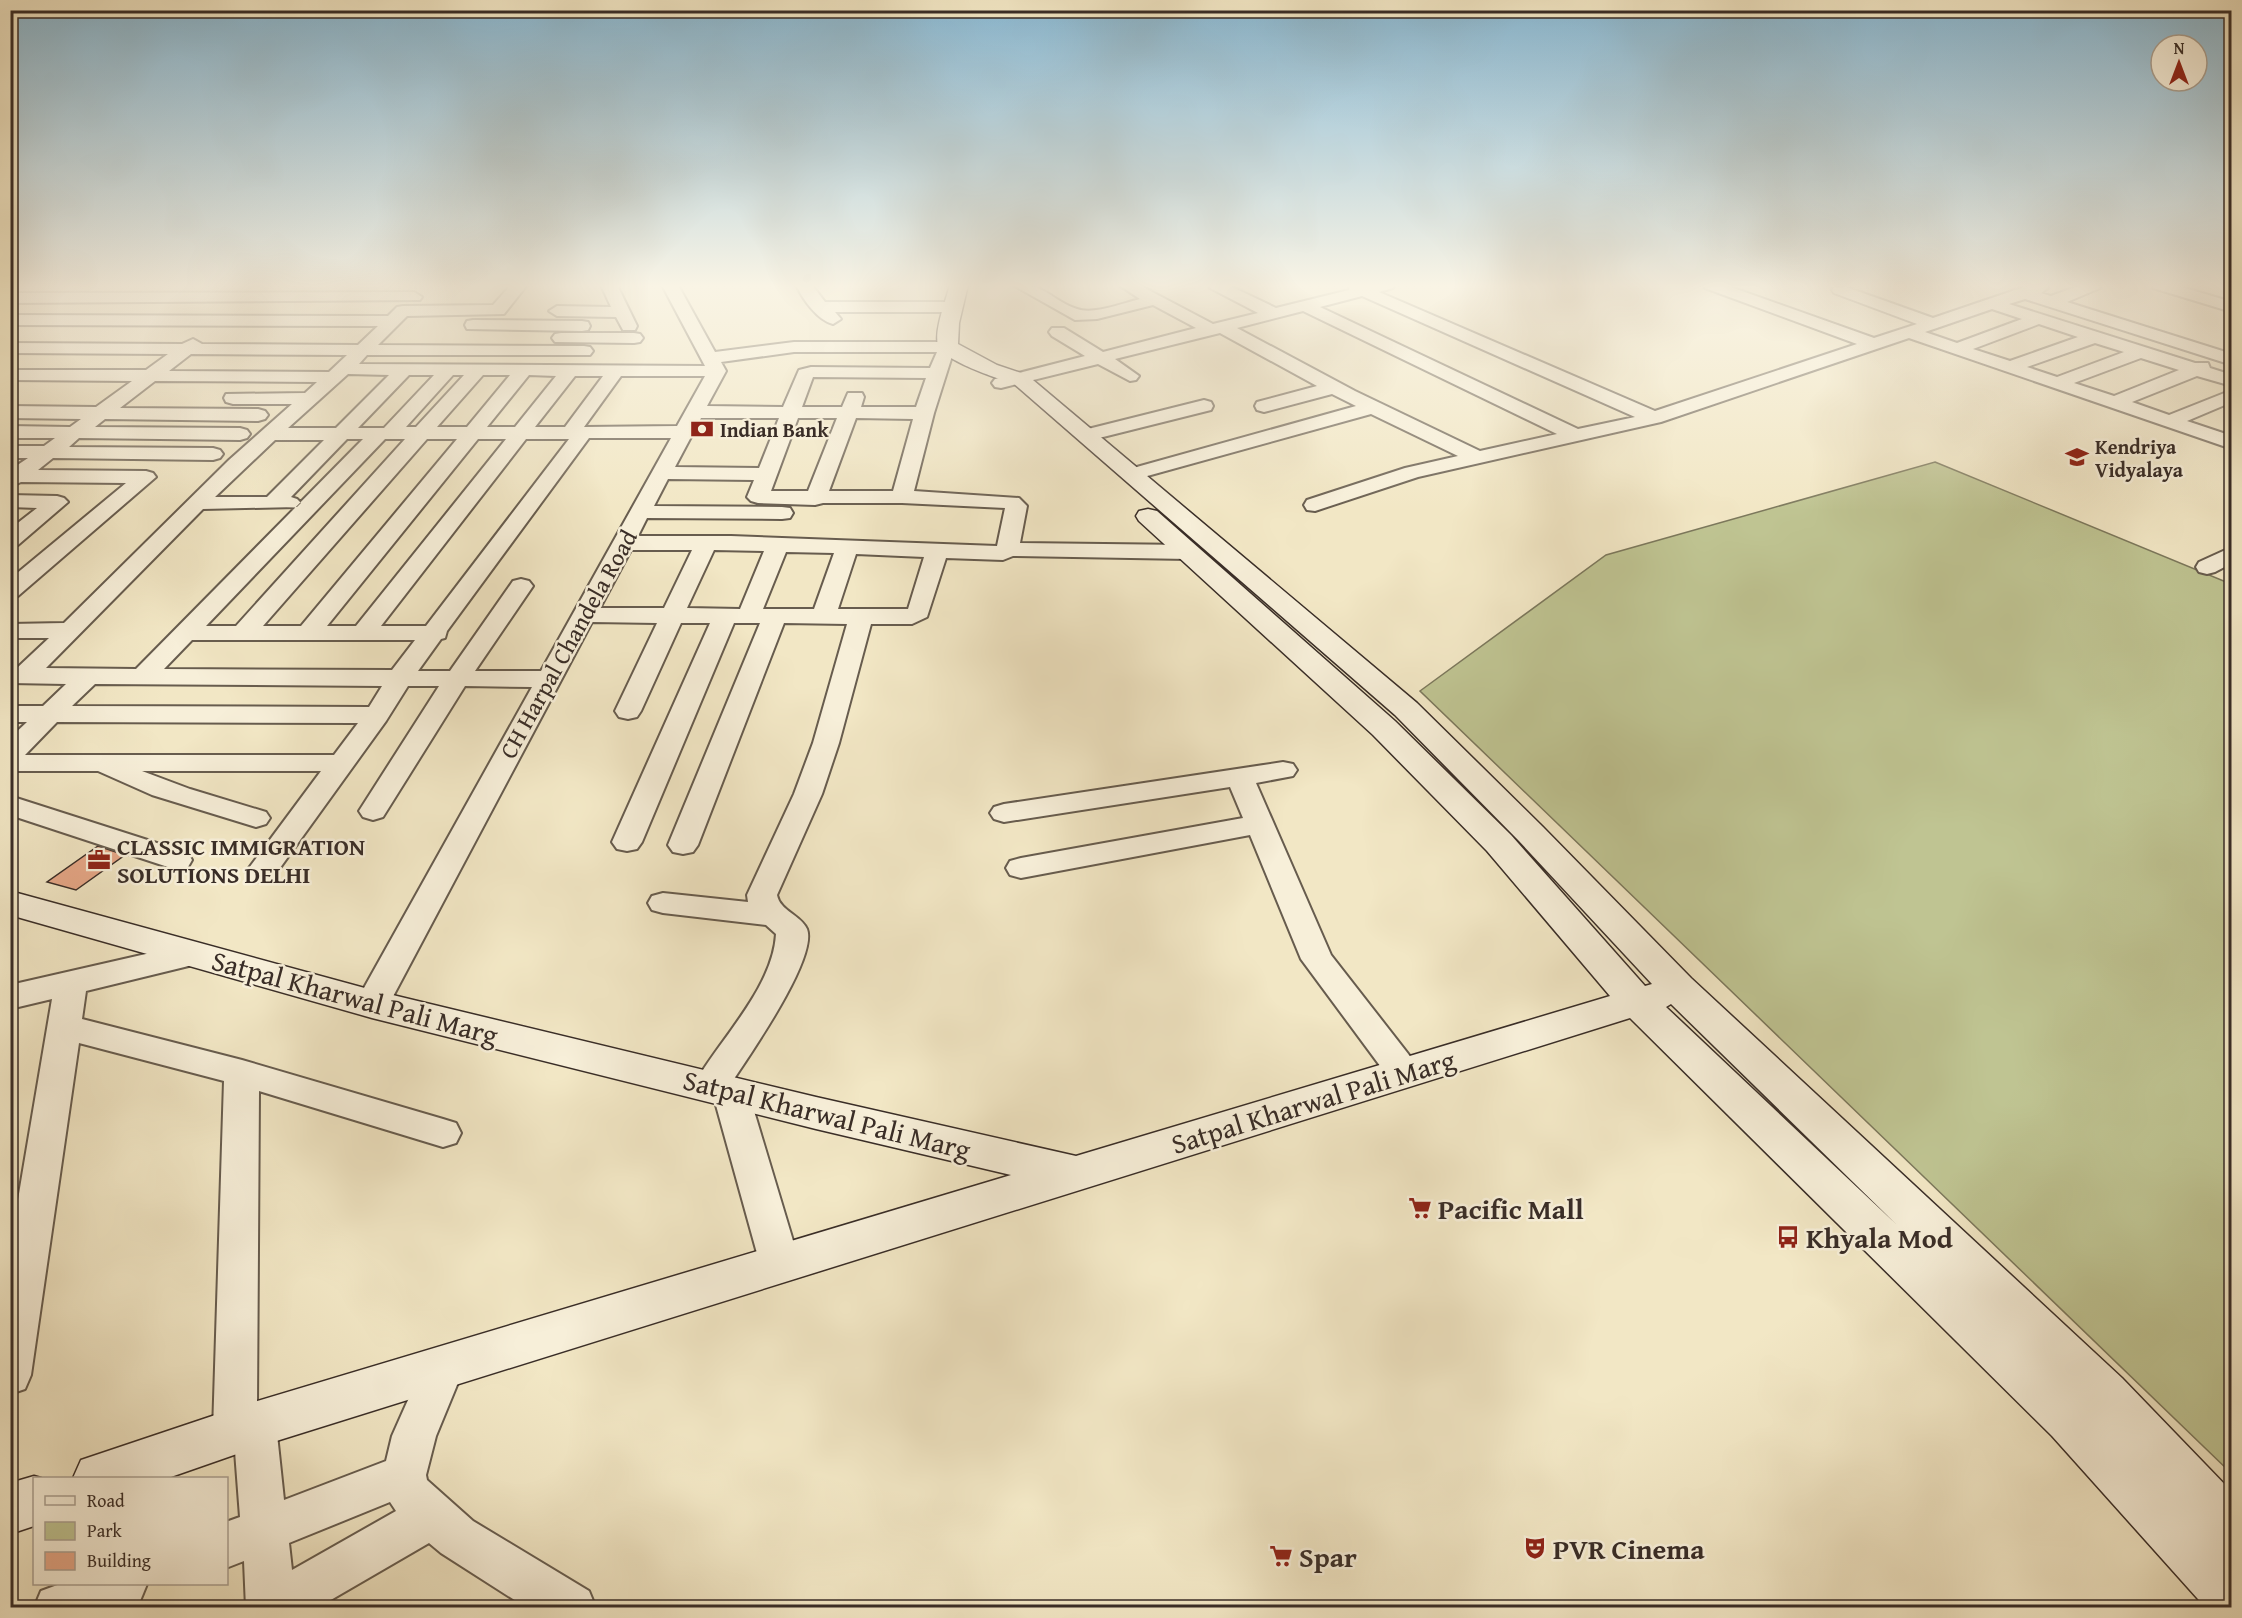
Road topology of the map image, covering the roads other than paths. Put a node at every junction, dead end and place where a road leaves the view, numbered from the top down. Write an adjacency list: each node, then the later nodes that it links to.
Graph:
1 (172, 360): 35 (street)
2 (182, 361): 23 (street)
3 (351, 361): 23 (street)
4 (454, 361): 25 (street)
5 (645, 361): 30 (street)
6 (712, 361): 21 (street)
7 (732, 361): 21 (street)
8 (942, 361): 33 (street)
9 (974, 361): 37 (street)
10 (1088, 361): 37 (street)
11 (1105, 361): 36 (street)
12 (1280, 361): 40 (street)
13 (1419, 361): 68 (street)
14 (1522, 361): 54 (street)
15 (1825, 361): 54 (street)
16 (1990, 361): 22 (street)
17 (2028, 361): 22 (street)
18 (2117, 361): 39 (street)
19 (2166, 361): 31 (street)
20 (2220, 361): 31 (street)
21 (714, 365): 30 (street); 55 (street, CH Harpal Chandela Road)
22 (2009, 367): 39 (street)
23 (342, 369): 24 (street); 35 (street); 44 (street)
24 (405, 369): 25 (street); 60 (street)
25 (447, 369): 26 (street); 61 (street)
26 (478, 370): 27 (street); 62 (street)
27 (524, 370): 28 (street); 63 (street)
28 (570, 370): 29 (street); 64 (street)
29 (616, 370): 30 (street); 65 (street)
30 (650, 370)
31 (2195, 370): 38 (street); 45 (street)
32 (864, 373): 33 (street); 51 (street); 52 (street)
33 (937, 373): 53 (street)
34 (10, 375): 35 (street)
35 (151, 376): 42 (street)
36 (1130, 376)
37 (1004, 377): 67 (street); 94 (street)
38 (2232, 381)
39 (2057, 383): 45 (street)
40 (1333, 388): 47 (street); 48 (street)
41 (92, 394): 42 (street)
42 (125, 395): 44 (street); 50 (street)
43 (2232, 395): 56 (street)
44 (308, 399): 57 (street)
45 (2114, 403): 56 (street)
46 (1204, 406): 67 (street)
47 (1264, 406)
48 (1371, 408): 73 (street); 76 (street)
49 (10, 412): 50 (street)
50 (103, 412): 57 (street); 59 (street)
51 (790, 412): 52 (street); 55 (street); 75 (street)
52 (849, 413): 53 (street); 79 (street)
53 (924, 413): 78 (street)
54 (1654, 418): 68 (street)
55 (689, 422): 65 (street); 74 (street, CH Harpal Chandela Road)
56 (2169, 422): 69 (street)
57 (263, 424): 60 (street); 81 (street)
58 (10, 432): 59 (street)
59 (77, 432): 66 (street); 71 (street)
60 (342, 433): 61 (street); 82 (street)
61 (385, 433): 62 (street); 83 (street)
62 (423, 433): 63 (street); 108 (street)
63 (472, 433): 64 (street); 109 (street)
64 (521, 433): 65 (street); 106 (street)
65 (577, 433): 110 (street)
66 (240, 434)
67 (1087, 435): 76 (street)
68 (1577, 436): 73 (street)
69 (2232, 443)
70 (10, 452): 71 (street)
71 (49, 452): 72 (street); 77 (street)
72 (213, 454)
73 (1477, 457): 84 (street)
74 (662, 473): 75 (street); 85 (street, CH Harpal Chandela Road)
75 (765, 474): 79 (street)
76 (1133, 474): 142 (street)
77 (13, 477): 98 (street)
78 (902, 498): 79 (street); 86 (street)
79 (815, 499)
80 (10, 501): 87 (street)
81 (196, 503): 82 (street); 105 (street)
82 (273, 503): 83 (street)
83 (314, 503): 107 (street)
84 (1315, 505)
85 (640, 512): 86 (street); 88 (street, CH Harpal Chandela Road)
86 (1013, 520): 92 (street)
87 (15, 533)
88 (624, 543): 89 (street); 99 (street, CH Harpal Chandela Road)
89 (706, 543): 90 (street); 100 (street)
90 (778, 545): 91 (street); 101 (street)
91 (847, 548): 93 (street); 102 (street)
92 (1007, 549): 93 (street); 94 (street)
93 (937, 551): 103 (street)
94 (1188, 552): 142 (street)
95 (2232, 554): 96 (street)
96 (2207, 567)
97 (521, 586): 116 (street)
98 (10, 591)
99 (584, 615): 100 (street); 114 (street, CH Harpal Chandela Road)
100 (672, 615): 101 (street); 117 (street)
101 (750, 615): 102 (street); 132 (street); 133 (street)
102 (823, 617): 103 (street)
103 (861, 617): 139 (street)
104 (10, 630): 105 (street)
105 (69, 630): 111 (street)
106 (364, 632): 109 (street); 110 (street)
107 (185, 633): 108 (street); 113 (street)
108 (243, 633): 109 (street)
109 (308, 633)
110 (436, 633): 115 (street)
111 (17, 676): 112 (street)
112 (88, 676): 113 (street); 119 (street)
113 (142, 676): 115 (street)
114 (549, 679): 116 (street); 144 (street, CH Harpal Chandela Road)
115 (399, 680): 116 (street); 120 (street)
116 (456, 680): 128 (street)
117 (628, 711)
118 (10, 714): 119 (street)
119 (50, 714): 120 (street); 121 (street)
120 (376, 715): 123 (street)
121 (10, 754)
122 (10, 763): 124 (street)
123 (340, 763): 124 (street); 136 (street)
124 (103, 764): 130 (street)
125 (1283, 770): 126 (street)
126 (1239, 776): 129 (street); 131 (street)
127 (10, 805): 134 (street)
128 (373, 812)
129 (1004, 813)
130 (256, 818)
131 (1261, 824): 135 (street); 147 (street)
132 (627, 842)
133 (683, 845)
134 (177, 860)
135 (1021, 868)
136 (261, 872)
137 (663, 903): 139 (street)
138 (16, 907): 140 (street, Satpal Kharwal Pali Marg)
139 (776, 916): 148 (street)
140 (194, 954): 141 (street); 144 (street, Satpal Kharwal Pali Marg)
141 (71, 983): 143 (street); 145 (street)
142 (1658, 995): 147 (street, Satpal Kharwal Pali Marg); 160 (street); 163 (street)
143 (10, 997)
144 (372, 1004): 148 (street, Satpal Kharwal Pali Marg)
145 (64, 1027): 146 (street); 153 (street)
146 (242, 1073): 149 (street); 154 (street)
147 (1404, 1073): 150 (street, Satpal Kharwal Pali Marg)
148 (720, 1088): 150 (street, Satpal Kharwal Pali Marg); 151 (street)
149 (444, 1133)
150 (1077, 1173): 151 (street)
151 (780, 1264): 152 (street)
152 (443, 1368): 154 (street); 155 (street)
153 (10, 1375)
154 (245, 1428): 156 (street); 161 (street)
155 (405, 1475): 159 (street); 161 (street)
156 (105, 1477)
157 (33, 1501): 158 (street)
158 (10, 1509)
159 (432, 1516): 164 (street); 166 (street)
160 (2232, 1531)
161 (246, 1538): 164 (street)
162 (120, 1585): 165 (street)
163 (2232, 1596)
164 (271, 1607)
165 (58, 1608)
166 (572, 1608)

